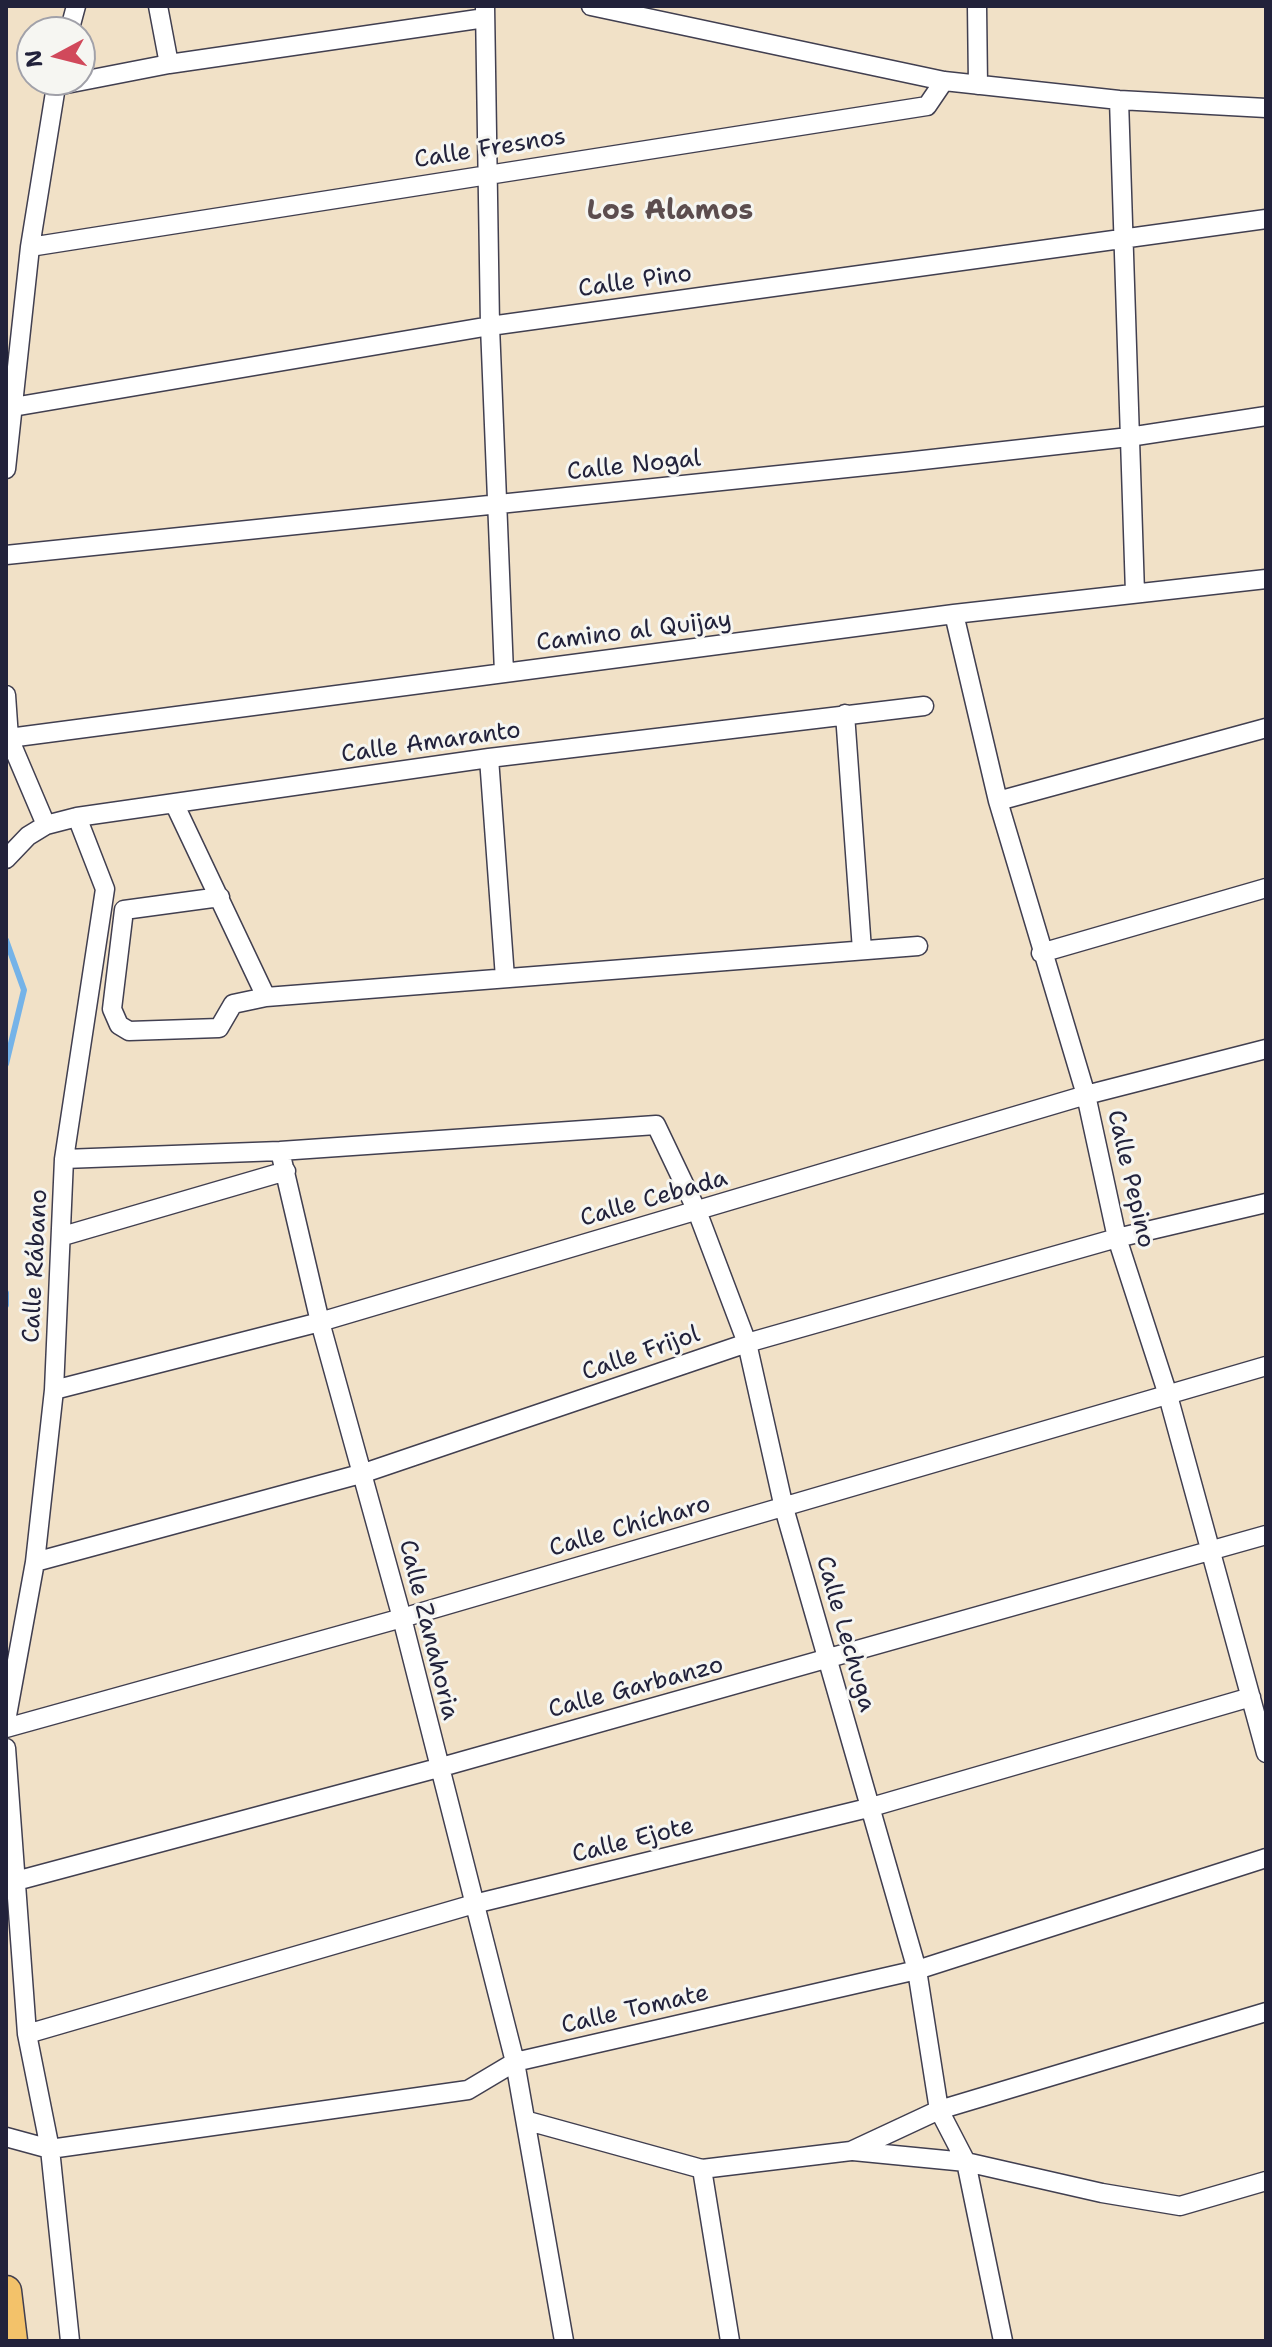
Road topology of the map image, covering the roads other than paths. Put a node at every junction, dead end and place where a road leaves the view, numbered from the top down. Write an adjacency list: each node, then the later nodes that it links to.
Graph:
1 (158, 6): 5 (street)
2 (591, 6): 7 (street)
3 (977, 6): 8 (street)
4 (485, 12): 5 (street); 12 (street)
5 (169, 64): 6 (street)
6 (96, 76)
7 (944, 81): 8 (street); 12 (street, Calle Fresnos)
8 (978, 85): 10 (street)
9 (54, 96): 15 (street)
10 (1119, 100): 11 (street); 14 (street)
11 (1266, 108)
12 (489, 173): 15 (street, Calle Fresnos); 16 (street)
13 (1266, 219): 14 (street, Calle Pino)
14 (1125, 237): 16 (street, Calle Pino); 19 (street)
15 (30, 247): 17 (street)
16 (490, 326): 17 (street, Calle Pino); 21 (street)
17 (13, 407): 20 (street)
18 (1266, 416): 19 (street, Calle Nogal)
19 (1129, 437): 21 (street, Calle Nogal); 24 (street)
20 (6, 469)
21 (498, 504): 22 (street, Calle Nogal); 26 (street)
22 (6, 555)
23 (1266, 579): 24 (street, Camino al Quijay)
24 (1135, 593): 25 (street, Camino al Quijay)
25 (954, 614): 26 (street, Camino al Quijay); 33 (street, Calle Pepino)
26 (504, 673): 31 (street, Camino al Quijay)
27 (6, 695): 31 (street)
28 (924, 706): 29 (street, Calle Amaranto)
29 (845, 714): 32 (street, Calle Amaranto); 41 (street)
30 (1266, 728): 33 (street)
31 (9, 738): 36 (street)
32 (489, 758): 34 (street, Calle Amaranto); 43 (street)
33 (998, 801): 42 (street, Calle Pepino)
34 (174, 803): 35 (street, Calle Amaranto); 39 (street)
35 (77, 817): 36 (street, Calle Amaranto); 48 (street, Calle Rábano)
36 (46, 825): 37 (street, Calle Amaranto)
37 (6, 859)
38 (1266, 888): 42 (street)
39 (220, 897): 44 (street); 44 (street)
40 (918, 946): 41 (street)
41 (862, 950): 43 (street)
42 (1041, 953): 46 (street, Calle Pepino)
43 (505, 978): 44 (street)
44 (266, 997)
45 (1266, 1049): 46 (street, Calle Cebada)
46 (1086, 1095): 51 (street, Calle Cebada); 53 (street, Calle Pepino)
47 (280, 1151): 48 (street); 49 (street, Calle Zanahoria); 51 (street, Calle Lechuga)
48 (64, 1159): 52 (street, Calle Rábano)
49 (286, 1171): 52 (street); 54 (street, Calle Zanahoria)
50 (1266, 1203): 53 (street, Calle Frijol)
51 (697, 1211): 54 (street, Calle Cebada); 55 (street, Calle Lechuga)
52 (63, 1236): 57 (street, Calle Rábano)
53 (1117, 1238): 55 (street, Calle Frijol); 58 (street, Calle Pepino)
54 (320, 1322): 57 (street, Calle Cebada); 59 (street, Calle Zanahoria)
55 (747, 1343): 59 (street, Calle Frijol); 60 (street, Calle Lechuga)
56 (1266, 1366): 58 (street, Calle Chícharo)
57 (54, 1390): 63 (street, Calle Rábano)
58 (1167, 1392): 60 (street, Calle Chícharo); 62 (street, Calle Pepino)
59 (364, 1473): 63 (street, Calle Frijol); 64 (street, Calle Zanahoria)
60 (784, 1508): 64 (street, Calle Chícharo); 65 (street, Calle Lechuga)
61 (1266, 1535): 62 (street, Calle Garbanzo)
62 (1211, 1550): 65 (street, Calle Garbanzo); 66 (street, Calle Pepino)
63 (35, 1562): 67 (street, Calle Rábano)
64 (402, 1618): 68 (street, Calle Chícharo); 71 (street, Calle Zanahoria)
65 (829, 1660): 71 (street, Calle Garbanzo); 72 (street, Calle Lechuga)
66 (1251, 1697): 70 (street, Calle Pepino); 72 (street, Calle Ejote)
67 (6, 1721)
68 (6, 1728)
69 (6, 1748): 74 (street)
70 (1266, 1753)
71 (438, 1768): 74 (street, Calle Garbanzo); 75 (street, Calle Zanahoria)
72 (868, 1808): 75 (street, Calle Ejote); 76 (street, Calle Lechuga)
73 (1266, 1858): 76 (street, Calle Tomate)
74 (11, 1879): 78 (street)
75 (474, 1904): 78 (street, Calle Ejote); 79 (street, Calle Zanahoria)
76 (917, 1970): 79 (street, Calle Tomate); 80 (street, Calle Lechuga)
77 (1266, 2012): 80 (street)
78 (27, 2034): 83 (street)
79 (515, 2062): 81 (street, Calle Zanahoria); 83 (street, Calle Tomate)
80 (939, 2110): 84 (street); 85 (street, Calle Lechuga)
81 (528, 2121): 86 (street); 91 (street, Calle Zanahoria)
82 (6, 2137): 83 (street, Calle Tomate)
83 (50, 2149): 90 (street)
84 (851, 2151): 85 (street); 86 (street)
85 (966, 2162): 87 (street); 93 (street, Calle Lechuga)
86 (702, 2169): 92 (street)
87 (1266, 2181)
88 (6, 2291): 89 (main road)
89 (12, 2341)
90 (70, 2341)
91 (564, 2341)
92 (730, 2341)
93 (1003, 2341)

